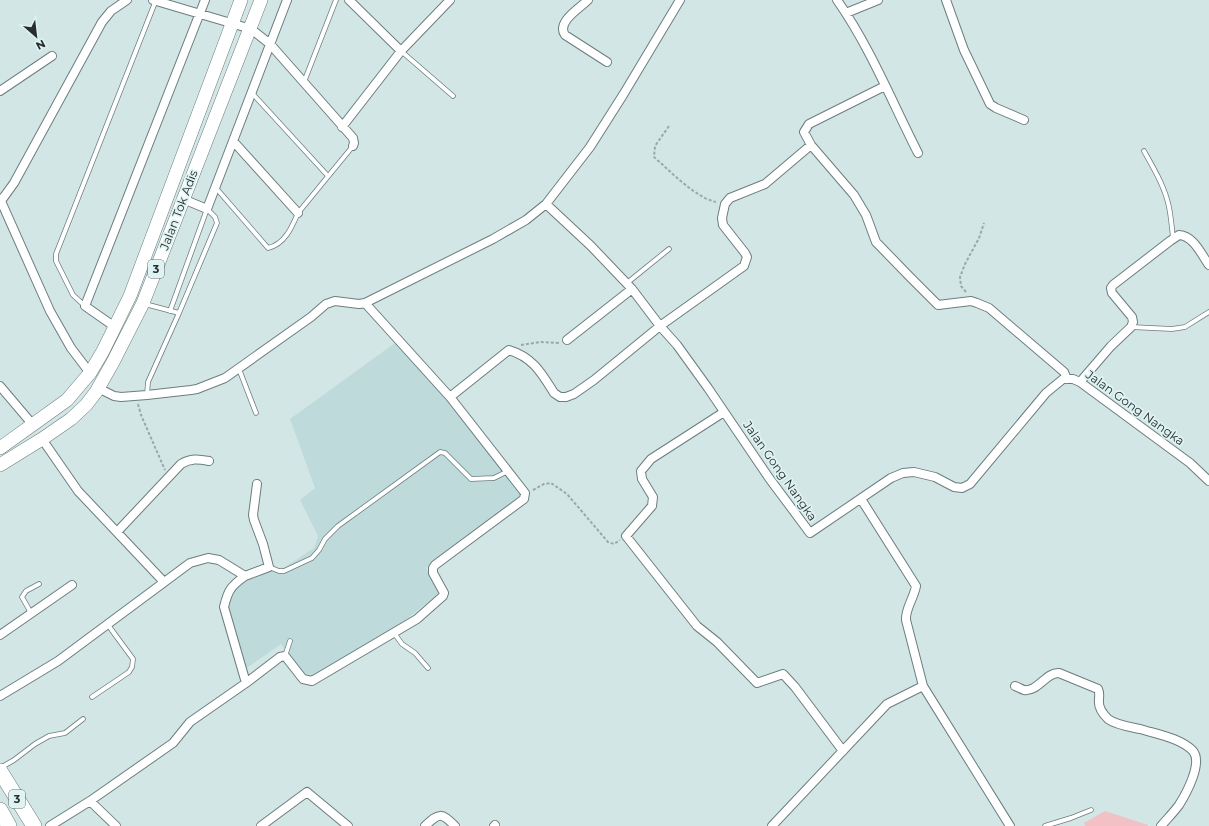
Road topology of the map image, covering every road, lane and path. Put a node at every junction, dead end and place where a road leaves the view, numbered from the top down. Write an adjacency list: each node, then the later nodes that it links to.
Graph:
1 (127, 0): 39 (street)
2 (155, 0): 15 (street); 52 (lane)
3 (205, 0): 15 (street)
4 (241, 0): 17 (main road, Jalan Tok Adis / 3)
5 (261, 0): 18 (main road, Jalan Tok Adis / 3)
6 (287, 0): 19 (street)
7 (336, 0): 23 (lane)
8 (349, 0): 20 (street)
9 (450, 0): 20 (street)
10 (588, 0): 22 (street)
11 (680, 0): 40 (street)
12 (836, 0): 16 (street)
13 (878, 0): 16 (street)
14 (946, 0): 28 (street)
15 (200, 13): 17 (street); 52 (street)
16 (846, 13): 24 (street)
17 (233, 23): 18 (street); 57 (main road, Jalan Tok Adis / 3)
18 (251, 29): 19 (street); 38 (main road, Jalan Tok Adis / 3)
19 (270, 44): 23 (street); 26 (street)
20 (400, 51): 27 (lane); 30 (street)
21 (52, 56): 25 (street)
22 (607, 62)
23 (304, 82): 30 (street)
24 (885, 86): 32 (street); 35 (street)
25 (0, 91)
26 (252, 93): 31 (street); 36 (lane)
27 (453, 96)
28 (1024, 120)
29 (669, 126): 41 (path)
30 (342, 127): 33 (street)
31 (233, 141): 37 (street); 43 (street)
32 (811, 145): 41 (street); 49 (street)
33 (353, 146): 36 (lane)
34 (1144, 151): 45 (lane)
35 (918, 153)
36 (328, 176): 43 (lane)
37 (216, 188): 42 (street); 43 (lane)
38 (182, 199): 42 (street); 50 (main road, Jalan Tok Adis / 3)
39 (0, 200): 62 (street)
40 (546, 204): 48 (street, Jalan Gong Nangka); 51 (street)
41 (725, 204): 56 (street)
42 (208, 209): 53 (lane); 55 (lane)
43 (298, 213)
44 (984, 223): 49 (path)
45 (1173, 239): 47 (street); 58 (street)
46 (669, 249): 48 (lane)
47 (1209, 265)
48 (629, 286): 56 (street, Jalan Gong Nangka); 59 (street)
49 (977, 302): 63 (street)
50 (143, 303): 53 (lane); 66 (main road, Jalan Tok Adis / 3)
51 (365, 304): 61 (street); 69 (street)
52 (85, 306): 57 (street)
53 (170, 311): 55 (lane)
54 (1209, 312): 58 (lane)
55 (179, 313): 67 (lane)
56 (660, 326): 60 (street); 70 (street, Jalan Gong Nangka)
57 (115, 327): 62 (main road, Jalan Tok Adis / 3)
58 (1131, 327): 64 (street)
59 (568, 340): 60 (path)
60 (509, 350): 69 (street)
61 (239, 369): 67 (street); 71 (lane)
62 (90, 373): 72 (main road, Jalan Tok Adis / 3)
63 (1067, 379): 64 (street, Jalan Gong Nangka); 82 (street, Jalan Gong Nangka)
64 (1080, 382): 79 (street, Jalan Gong Nangka)
65 (0, 386): 72 (street)
66 (98, 388): 68 (street); 73 (main road, Jalan Tok Adis / 3)
67 (147, 395): 68 (street)
68 (136, 396): 78 (path)
69 (450, 396): 77 (street)
70 (724, 412): 82 (street, Jalan Gong Nangka); 84 (street)
71 (256, 413)
72 (33, 425): 74 (main road, Jalan Tok Adis / 3)
73 (42, 439): 76 (main road, Jalan Tok Adis / 3); 83 (street)
74 (0, 448)
75 (209, 461): 78 (street)
76 (0, 464)
77 (509, 471): 81 (street); 85 (lane)
78 (169, 476): 83 (street)
79 (1209, 481)
80 (257, 484): 85 (street)
81 (525, 493): 84 (path); 92 (street)
82 (861, 499): 98 (street)
83 (116, 532): 87 (street)
84 (626, 536): 103 (street)
85 (269, 567): 86 (street)
86 (245, 576): 87 (street); 97 (street)
87 (164, 582): 91 (street)
88 (39, 584): 90 (lane)
89 (72, 585): 90 (street)
90 (32, 614): 93 (street)
91 (108, 625): 100 (street); 101 (lane)
92 (394, 633): 95 (street); 96 (lane)
93 (0, 635)
94 (290, 641): 95 (lane)
95 (285, 656): 97 (street)
96 (428, 668)
97 (246, 683): 105 (street)
98 (923, 686): 103 (street); 117 (street)
99 (1015, 686): 119 (street)
100 (0, 696)
101 (92, 697)
102 (82, 719): 104 (lane)
103 (843, 751): 116 (street)
104 (0, 770): 110 (highway, 3)
105 (90, 800): 108 (street); 111 (street)
106 (0, 810): 109 (highway, 3)
107 (1091, 810): 118 (lane)
108 (53, 825)
109 (10, 826)
110 (34, 826)
111 (116, 826)
112 (261, 826): 113 (street)
113 (348, 826)
114 (425, 826): 115 (street)
115 (455, 826)
116 (772, 826)
117 (1010, 826)
118 (1045, 826)
119 (1162, 826)

